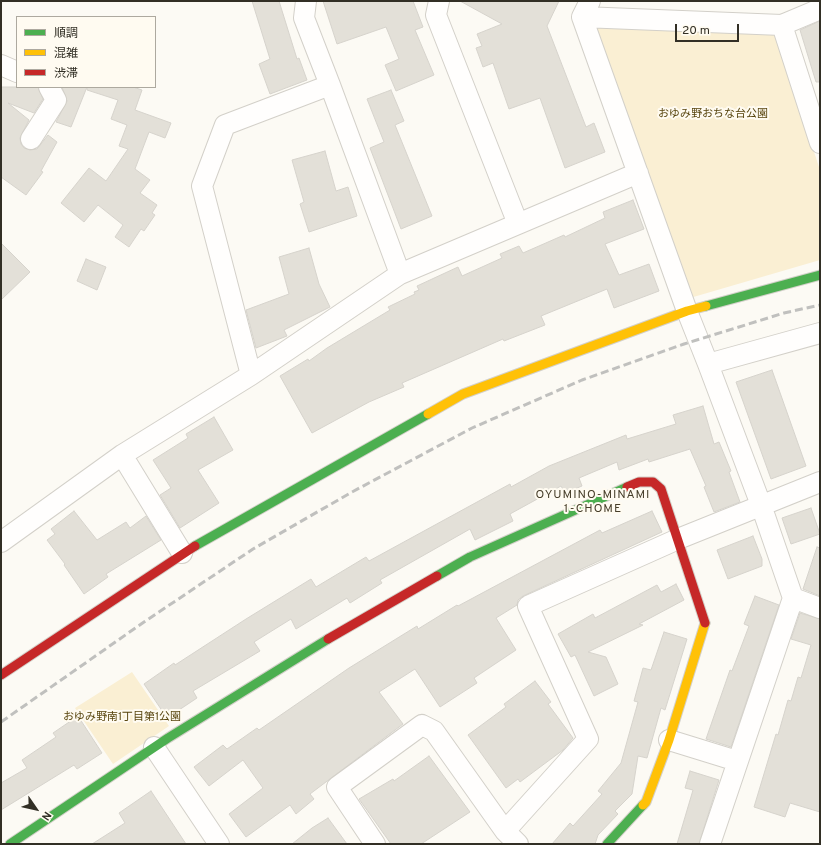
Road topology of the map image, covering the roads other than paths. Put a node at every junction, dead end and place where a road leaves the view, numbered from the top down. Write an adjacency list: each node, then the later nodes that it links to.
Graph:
1 (306, 1): 8 (street)
2 (439, 1): 14 (street)
3 (586, 9): 5 (street); 13 (street)
4 (820, 10): 5 (street)
5 (782, 25): 10 (street)
6 (1, 65): 7 (street)
7 (16, 72)
8 (330, 85): 15 (street); 20 (street)
9 (50, 88): 11 (street)
10 (816, 117): 12 (street)
11 (31, 139)
12 (820, 143)
13 (638, 173): 14 (street); 17 (street)
14 (518, 224): 15 (street)
15 (400, 274): 20 (street)
16 (820, 275): 17 (street)
17 (687, 311): 19 (street); 26 (street)
18 (820, 333): 19 (street)
19 (708, 364): 23 (street)
20 (250, 375): 21 (street)
21 (122, 455): 25 (street); 26 (street)
22 (820, 482): 23 (street)
23 (761, 505): 24 (street); 27 (street)
24 (678, 539): 30 (street); 31 (street); 33 (street)
25 (1, 542)
26 (182, 553): 29 (street)
27 (792, 598): 28 (street); 32 (street)
28 (820, 608)
29 (1, 675)
30 (669, 740): 32 (street); 37 (street)
31 (154, 747): 34 (street); 35 (street)
32 (737, 761): 38 (street)
33 (511, 837): 36 (street)
34 (10, 844)
35 (218, 844)
36 (375, 844)
37 (607, 844)
38 (710, 844)

